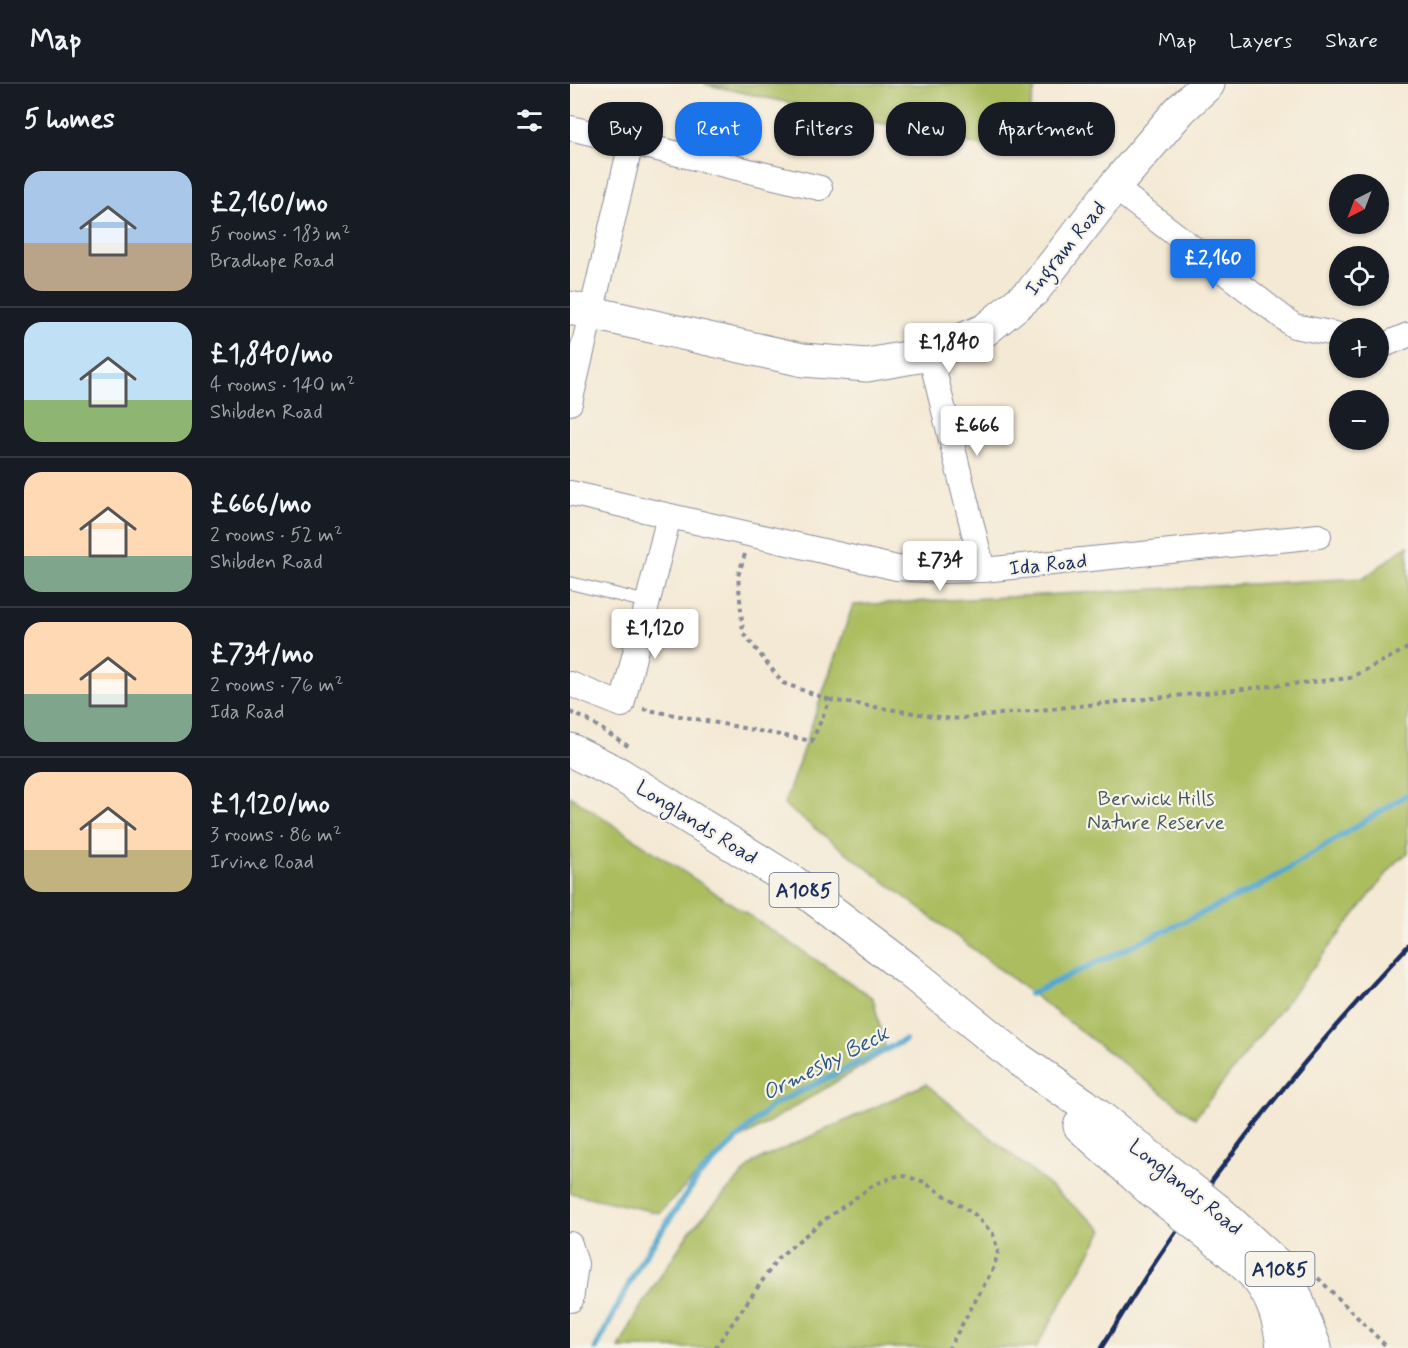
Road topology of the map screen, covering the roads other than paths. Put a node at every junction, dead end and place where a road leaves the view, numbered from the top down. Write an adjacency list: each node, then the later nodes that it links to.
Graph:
1 (1208, 84): 6 (main road, Ingram Road)
2 (570, 128): 3 (street)
3 (588, 132)
4 (663, 151): 7 (street)
5 (627, 156): 8 (street)
6 (1114, 187): 9 (street); 12 (main road, Ingram Road)
7 (820, 188)
8 (580, 310): 12 (main road, Ingram Road); 13 (street)
9 (1329, 333)
10 (1408, 335): 11 (street)
11 (1389, 343)
12 (930, 354): 17 (street)
13 (570, 403)
14 (570, 493): 15 (street, Ida Road)
15 (669, 516): 17 (street, Ida Road); 19 (street)
16 (1318, 536): 17 (street, Ida Road)
17 (983, 570)
18 (570, 583): 19 (lane)
19 (647, 602): 20 (street)
20 (570, 684)
21 (570, 750): 22 (main road, Longlands Road / A1085, bridge)
22 (1210, 1219): 25 (main road, Longlands Road / A1085); 26 (main road, Longlands Road / A1085)
23 (570, 1244): 24 (street)
24 (571, 1300)
25 (1283, 1348)
26 (1315, 1348)

